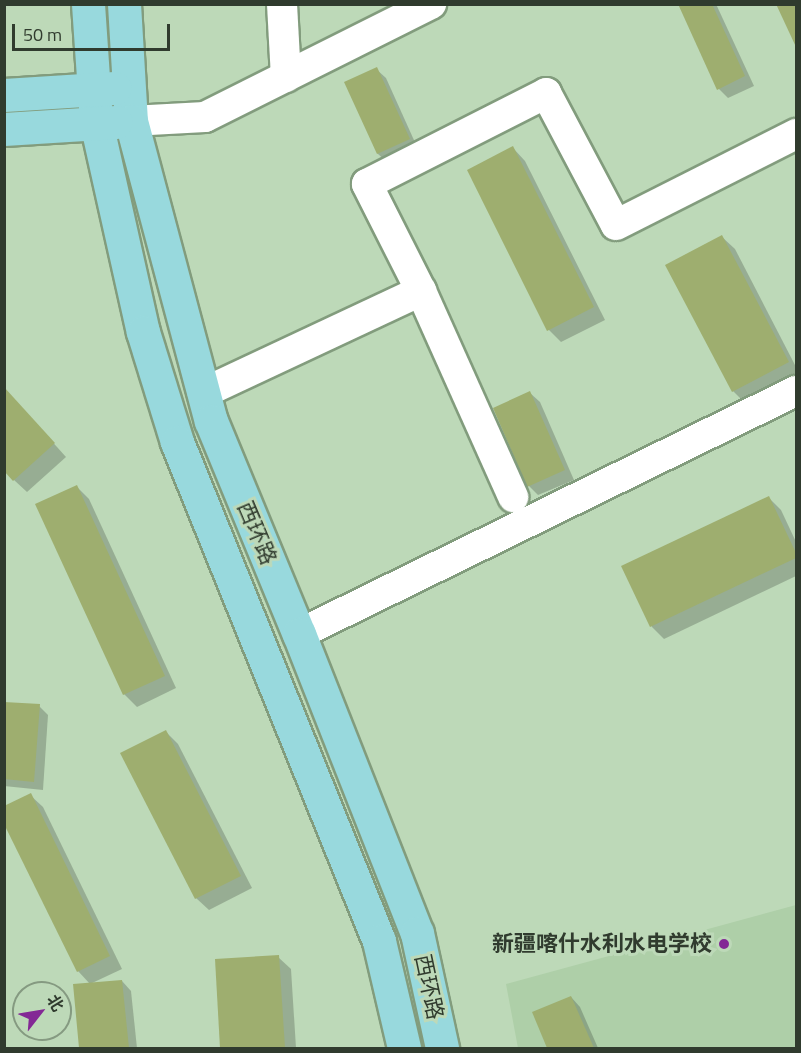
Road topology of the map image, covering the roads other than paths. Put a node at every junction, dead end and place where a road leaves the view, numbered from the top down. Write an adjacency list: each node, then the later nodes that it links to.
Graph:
1 (88, 4): 7 (main road, 西环路)
2 (124, 4): 6 (main road, 西环路)
3 (282, 4): 5 (street)
4 (431, 4): 5 (street)
5 (286, 77): 9 (street)
6 (129, 88): 7 (main road); 9 (main road, 西环路)
7 (93, 89): 8 (main road); 10 (main road, 西环路)
8 (4, 95)
9 (131, 121): 10 (main road); 15 (main road, 西环路)
10 (96, 122): 11 (main road); 18 (main road, 西环路)
11 (4, 129)
12 (796, 134): 13 (street)
13 (422, 291): 15 (street); 16 (street)
14 (796, 391): 17 (street)
15 (203, 393): 17 (main road, 西环路)
16 (513, 497)
17 (299, 634): 19 (main road, 西环路)
18 (404, 1048)
19 (442, 1048)

